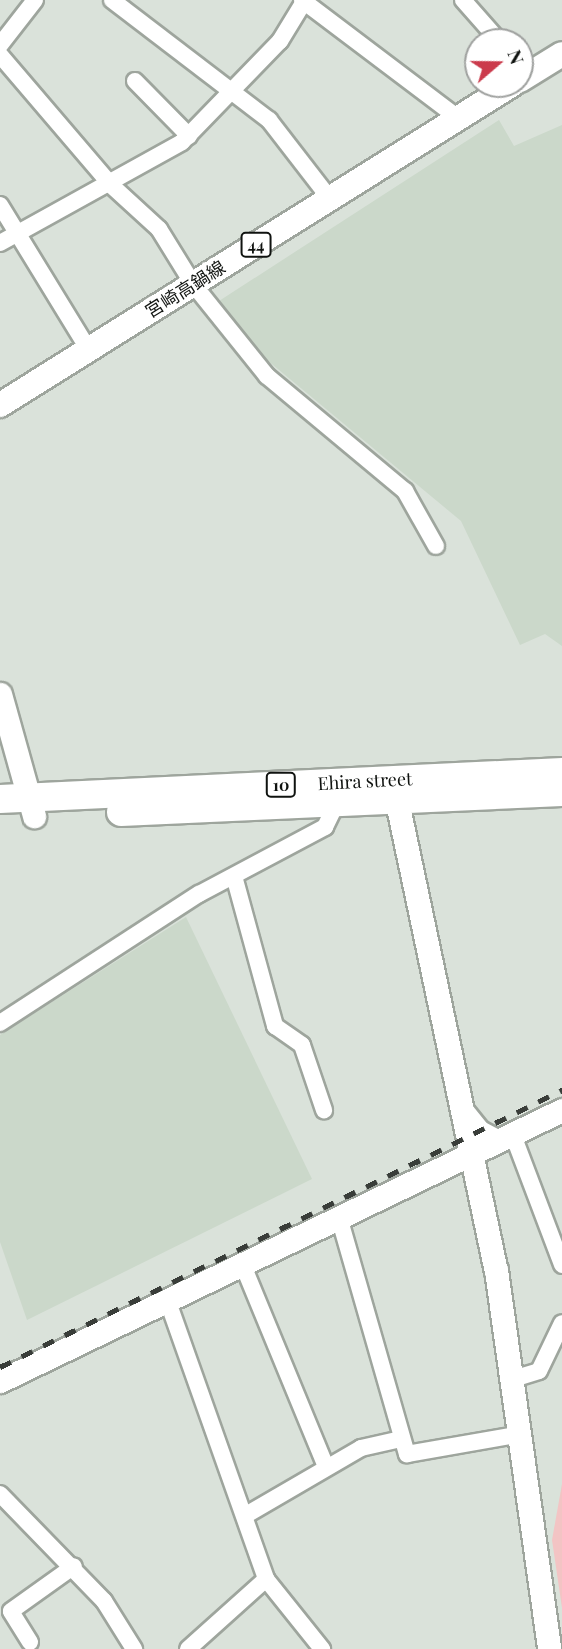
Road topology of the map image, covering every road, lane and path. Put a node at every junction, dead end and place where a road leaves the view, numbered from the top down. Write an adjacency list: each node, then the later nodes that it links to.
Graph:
1 (34, 0): 6 (street)
2 (111, 0): 11 (street)
3 (304, 0): 11 (street); 13 (street)
4 (463, 0): 5 (street)
5 (488, 28)
6 (0, 46)
7 (562, 54): 9 (main road, 宮崎高鍋線 / 44)
8 (0, 55): 15 (street)
9 (534, 69)
10 (135, 81): 14 (street)
11 (235, 91): 14 (street); 16 (street)
12 (488, 98): 13 (main road, 宮崎高鍋線 / 44)
13 (458, 118): 16 (main road, 宮崎高鍋線 / 44)
14 (189, 136): 15 (street)
15 (111, 185): 18 (street); 20 (street)
16 (330, 198): 20 (main road, 宮崎高鍋線 / 44)
17 (0, 205): 18 (street)
18 (20, 233): 19 (street); 21 (street)
19 (0, 243)
20 (193, 284): 21 (main road, 宮崎高鍋線 / 44); 23 (street)
21 (89, 350): 22 (main road, 宮崎高鍋線 / 44)
22 (0, 405)
23 (436, 546)
24 (0, 695): 30 (street)
25 (562, 772): 26 (highway, Ehira street / 10)
26 (393, 790): 27 (highway, Ehira street / 10); 29 (highway, Ehira street / 10); 30 (highway, Ehira street / 10); 34 (street)
27 (562, 792)
28 (0, 799): 30 (highway, Ehira street / 10)
29 (337, 802): 30 (highway, Ehira street / 10); 32 (street)
30 (33, 807): 31 (highway, Ehira street / 10)
31 (0, 818)
32 (234, 876): 33 (street); 35 (street)
33 (0, 1023)
34 (455, 1092): 37 (street); 38 (street)
35 (324, 1110)
36 (562, 1110): 37 (street)
37 (507, 1138): 38 (street); 41 (street)
38 (469, 1156): 39 (street); 44 (street)
39 (339, 1217): 40 (street); 47 (street)
40 (242, 1263): 42 (street); 48 (street)
41 (562, 1265)
42 (167, 1298): 45 (street); 50 (street)
43 (562, 1323): 44 (street)
44 (513, 1379): 46 (street)
45 (0, 1381)
46 (522, 1434): 47 (street); 57 (street)
47 (401, 1438): 48 (street)
48 (326, 1467): 50 (street)
49 (0, 1494): 51 (street)
50 (246, 1515): 52 (street)
51 (74, 1566): 53 (street); 54 (street)
52 (266, 1579): 55 (street); 56 (street)
53 (30, 1642)
54 (134, 1649)
55 (188, 1649)
56 (322, 1649)
57 (549, 1649)

